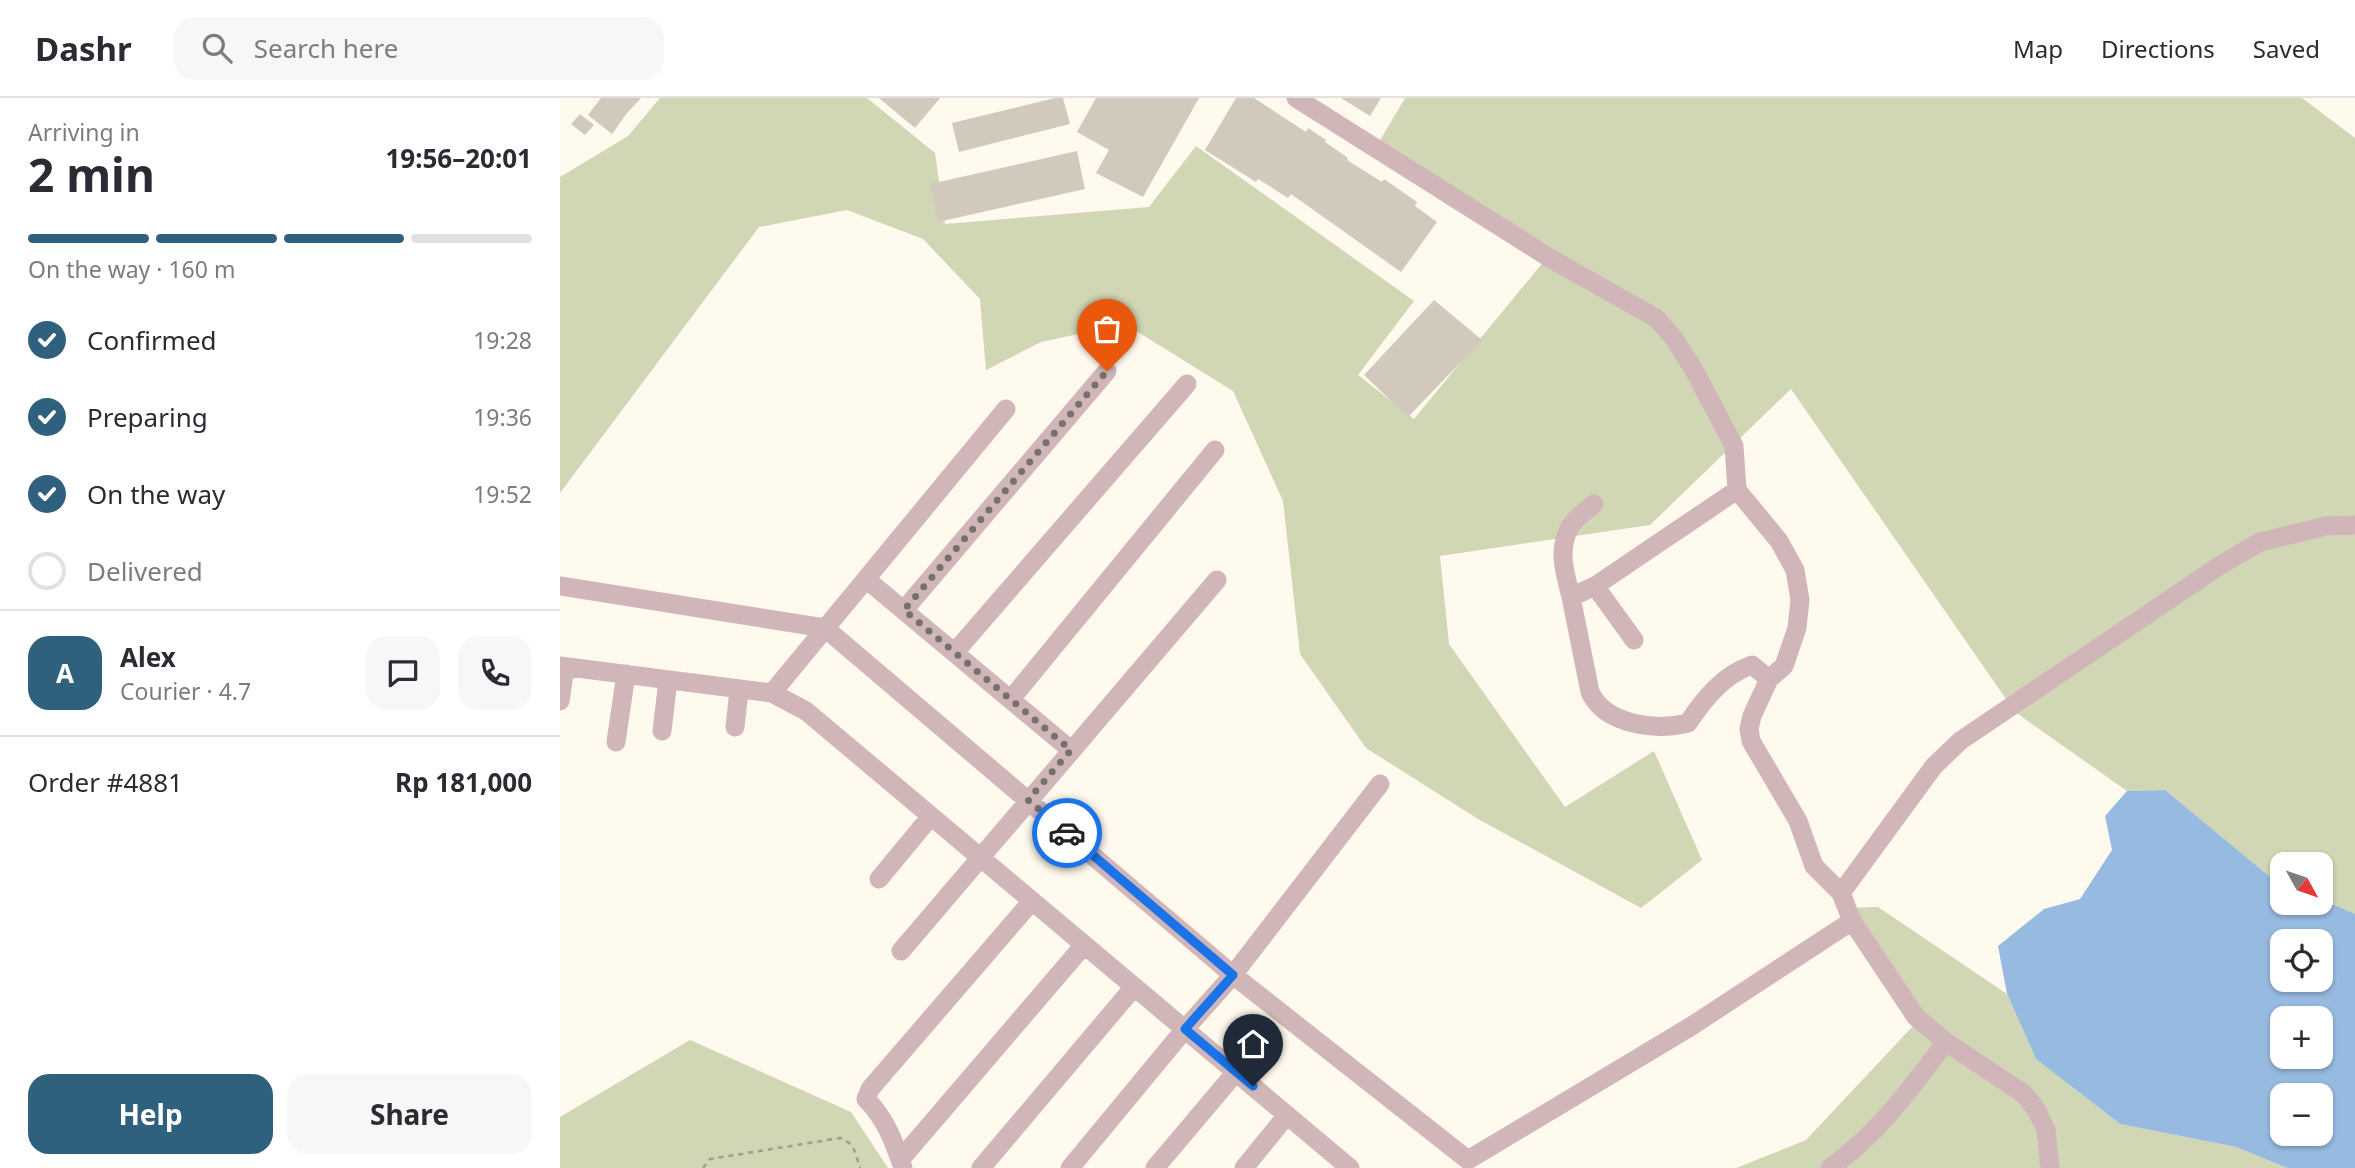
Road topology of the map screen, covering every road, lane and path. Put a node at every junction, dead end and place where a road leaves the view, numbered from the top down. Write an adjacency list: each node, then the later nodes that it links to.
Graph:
1 (1296, 98): 6 (street)
2 (1107, 371): 14 (street)
3 (1187, 384): 17 (street)
4 (1006, 409): 9 (street)
5 (1215, 450): 24 (street)
6 (1737, 489): 12 (street); 21 (street)
7 (1594, 504): 13 (street)
8 (2355, 525): 35 (street)
9 (866, 579): 14 (street); 15 (street)
10 (1217, 580): 29 (street)
11 (560, 586): 15 (street)
12 (1595, 586): 13 (street); 16 (street)
13 (1571, 597): 21 (street)
14 (904, 610): 17 (street)
15 (825, 628): 23 (street); 31 (street)
16 (1634, 640)
17 (955, 652): 24 (street)
18 (563, 667): 19 (street); 25 (street)
19 (626, 674): 20 (street); 28 (street)
20 (668, 680): 22 (street); 27 (street)
21 (1769, 680): 35 (street)
22 (739, 690): 23 (street); 26 (street)
23 (772, 693): 32 (street)
24 (1011, 699): 29 (street)
25 (560, 701)
26 (735, 727)
27 (662, 732)
28 (616, 742)
29 (1071, 750): 31 (street)
30 (1380, 784): 40 (street)
31 (1028, 800): 33 (street); 40 (street)
32 (931, 816): 33 (street); 34 (street)
33 (979, 857): 36 (street); 39 (street)
34 (879, 879)
35 (1841, 893): 37 (street)
36 (1032, 901): 38 (street); 46 (street)
37 (1852, 921): 43 (street); 48 (street)
38 (1084, 944): 41 (street); 46 (street)
39 (901, 951)
40 (1233, 975): 42 (street); 48 (street)
41 (1134, 987): 42 (street); 51 (street)
42 (1185, 1029): 44 (street); 52 (street)
43 (1946, 1042): 55 (street); 56 (street)
44 (1236, 1072): 45 (street); 53 (street)
45 (1287, 1115): 47 (street); 54 (street)
46 (902, 1164)
47 (1337, 1164)
48 (1463, 1164)
49 (703, 1168): 50 (path)
50 (860, 1168)
51 (981, 1168)
52 (1070, 1168)
53 (1155, 1168)
54 (1244, 1168)
55 (1830, 1168)
56 (2050, 1168)

